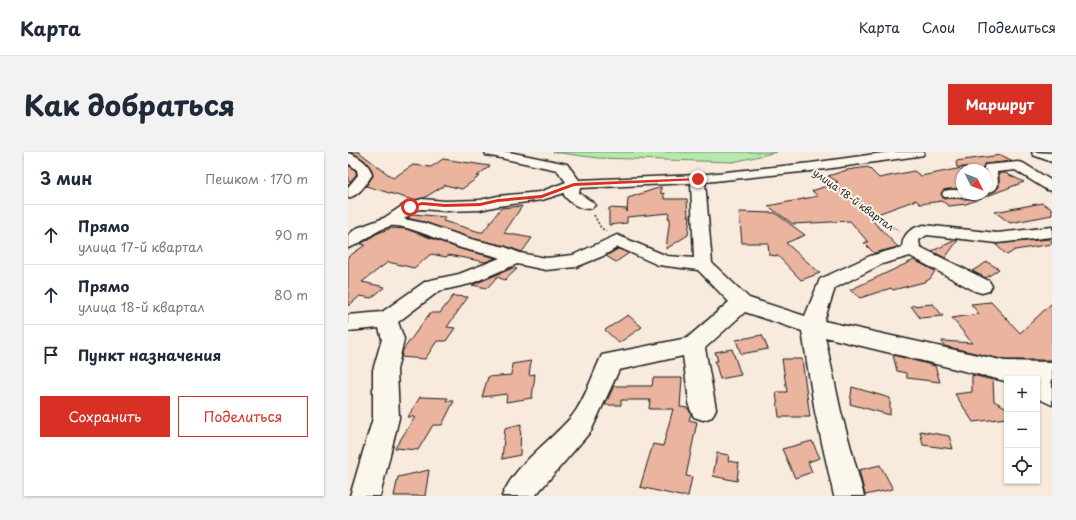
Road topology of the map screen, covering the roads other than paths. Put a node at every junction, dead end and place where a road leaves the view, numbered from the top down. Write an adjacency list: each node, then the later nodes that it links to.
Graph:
1 (491, 152): 8 (street)
2 (918, 152): 7 (street, улица 18-й квартал)
3 (1038, 152): 5 (street)
4 (348, 157): 10 (street)
5 (1052, 158)
6 (992, 168): 9 (street)
7 (698, 179): 8 (street, улица 18-й квартал); 20 (street)
8 (574, 184): 13 (street); 14 (street, улица 18-й квартал)
9 (1052, 187)
10 (348, 194)
11 (949, 194): 12 (street)
12 (956, 194)
13 (587, 205)
14 (390, 221): 15 (street, улица 18-й квартал); 19 (street)
15 (356, 229): 18 (street, улица 18-й квартал)
16 (1052, 232): 17 (street)
17 (915, 240): 21 (street); 25 (street)
18 (348, 243)
19 (516, 258): 20 (street); 23 (street)
20 (703, 265): 22 (street)
21 (982, 286)
22 (742, 303): 25 (street); 26 (street)
23 (387, 319): 24 (street); 32 (street)
24 (348, 323)
25 (812, 326): 28 (street); 34 (street)
26 (693, 345): 31 (street); 33 (street)
27 (1052, 372): 28 (street)
28 (1013, 375)
29 (1040, 388): 30 (street)
30 (1052, 394)
31 (703, 409)
32 (365, 496)
33 (517, 496)
34 (849, 496)

